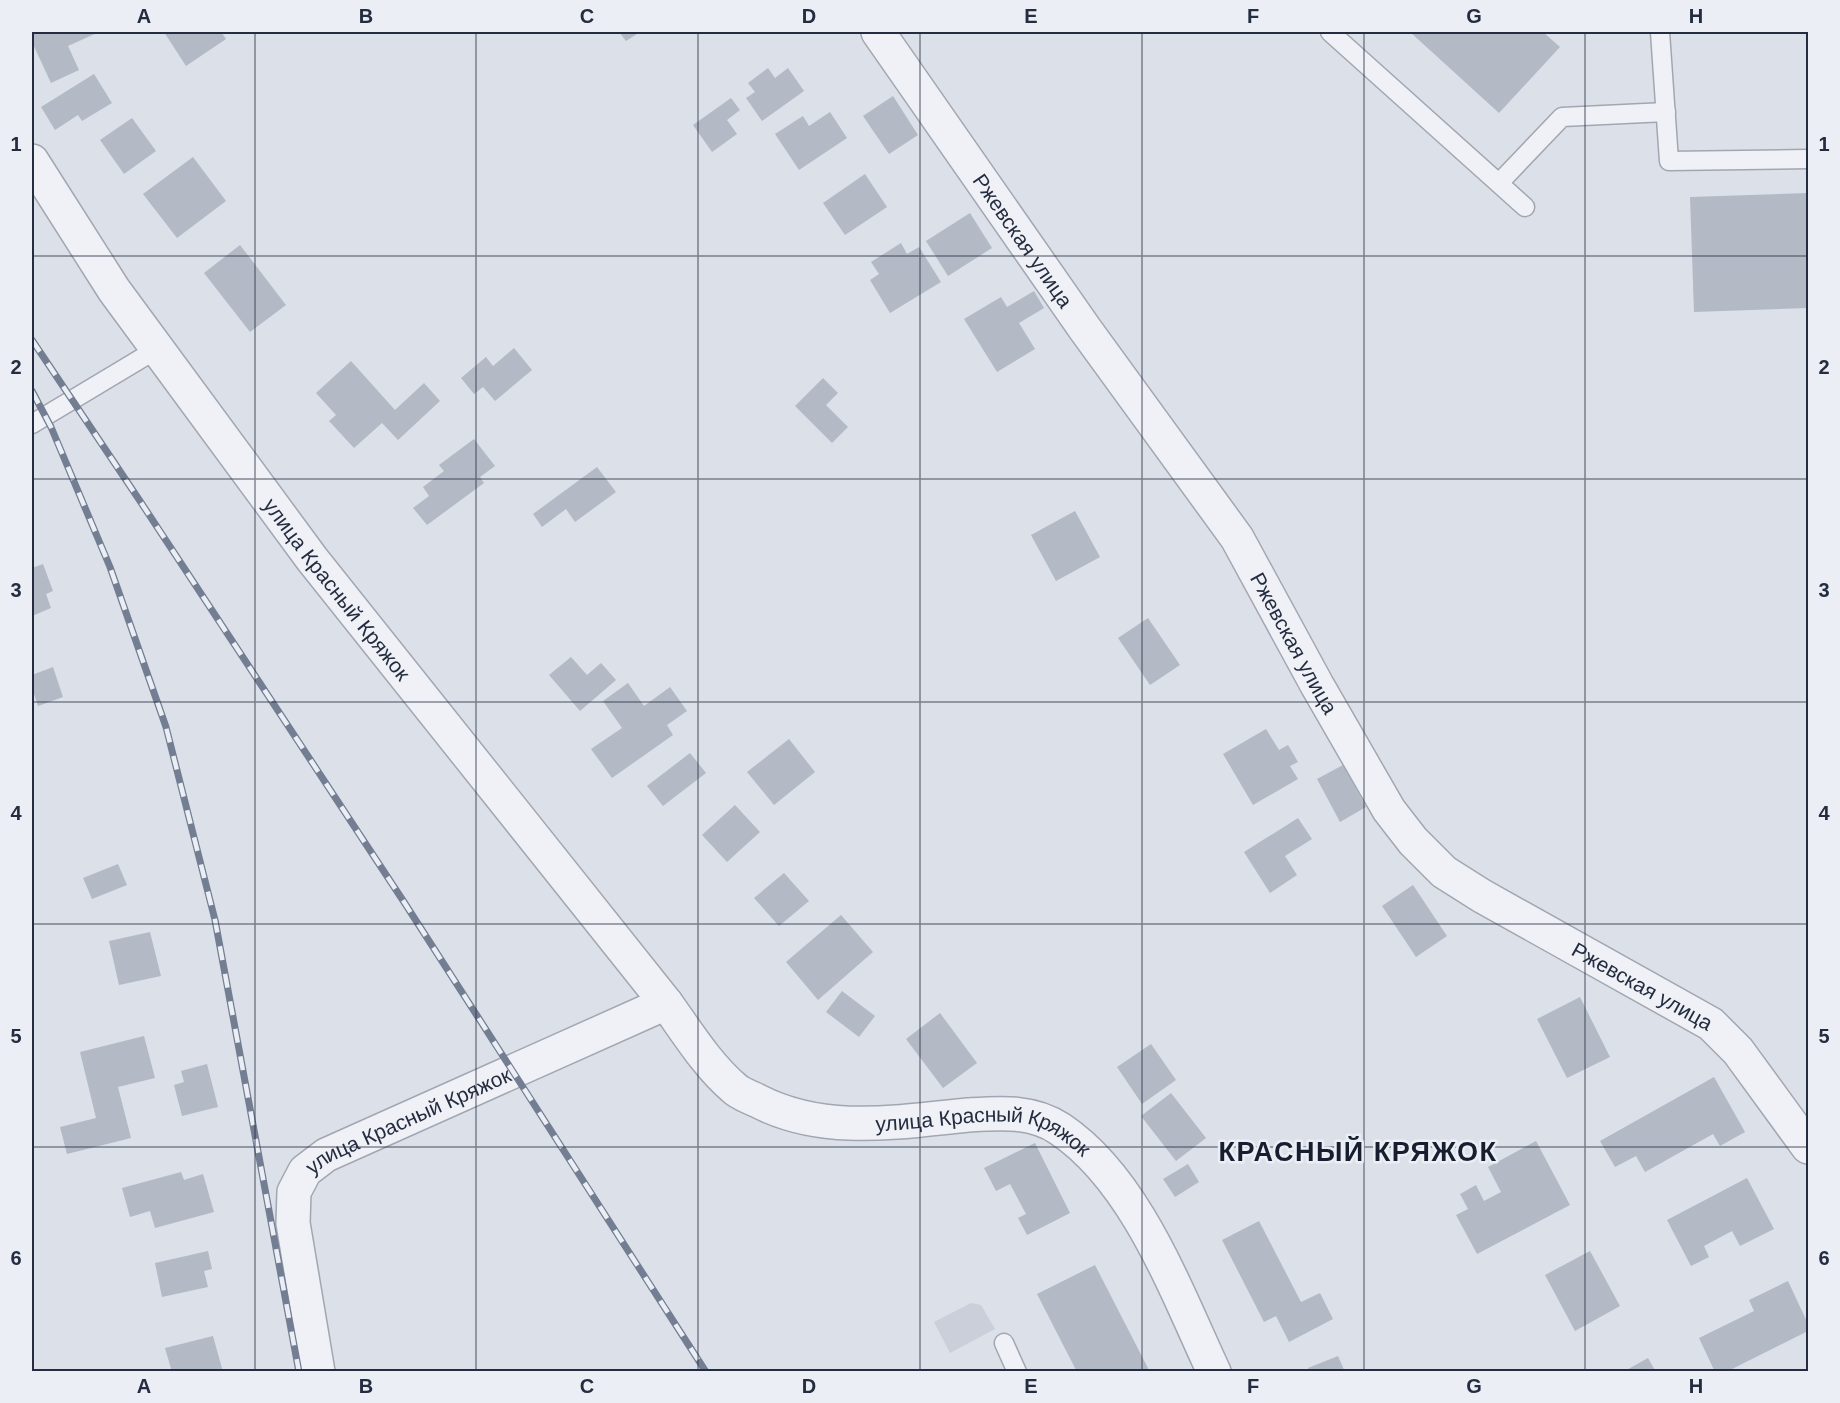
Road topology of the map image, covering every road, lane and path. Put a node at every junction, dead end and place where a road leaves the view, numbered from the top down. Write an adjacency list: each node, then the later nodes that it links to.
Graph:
1 (878, 32): 12 (street, Ржевская улица)
2 (1330, 32): 7 (lane)
3 (1660, 32): 4 (lane)
4 (1666, 112): 5 (lane); 7 (lane)
5 (1809, 159)
6 (32, 161): 9 (street, улица Красный Кряжок)
7 (1499, 183): 8 (lane)
8 (1526, 207)
9 (158, 349): 10 (lane); 11 (street, улица Красный Кряжок)
10 (32, 424)
11 (666, 1003): 14 (street, улица Красный Кряжок); 16 (street, улица Красный Кряжок)
12 (1809, 1147)
13 (1004, 1343): 15 (lane)
14 (318, 1371)
15 (1017, 1371)
16 (1214, 1371)

